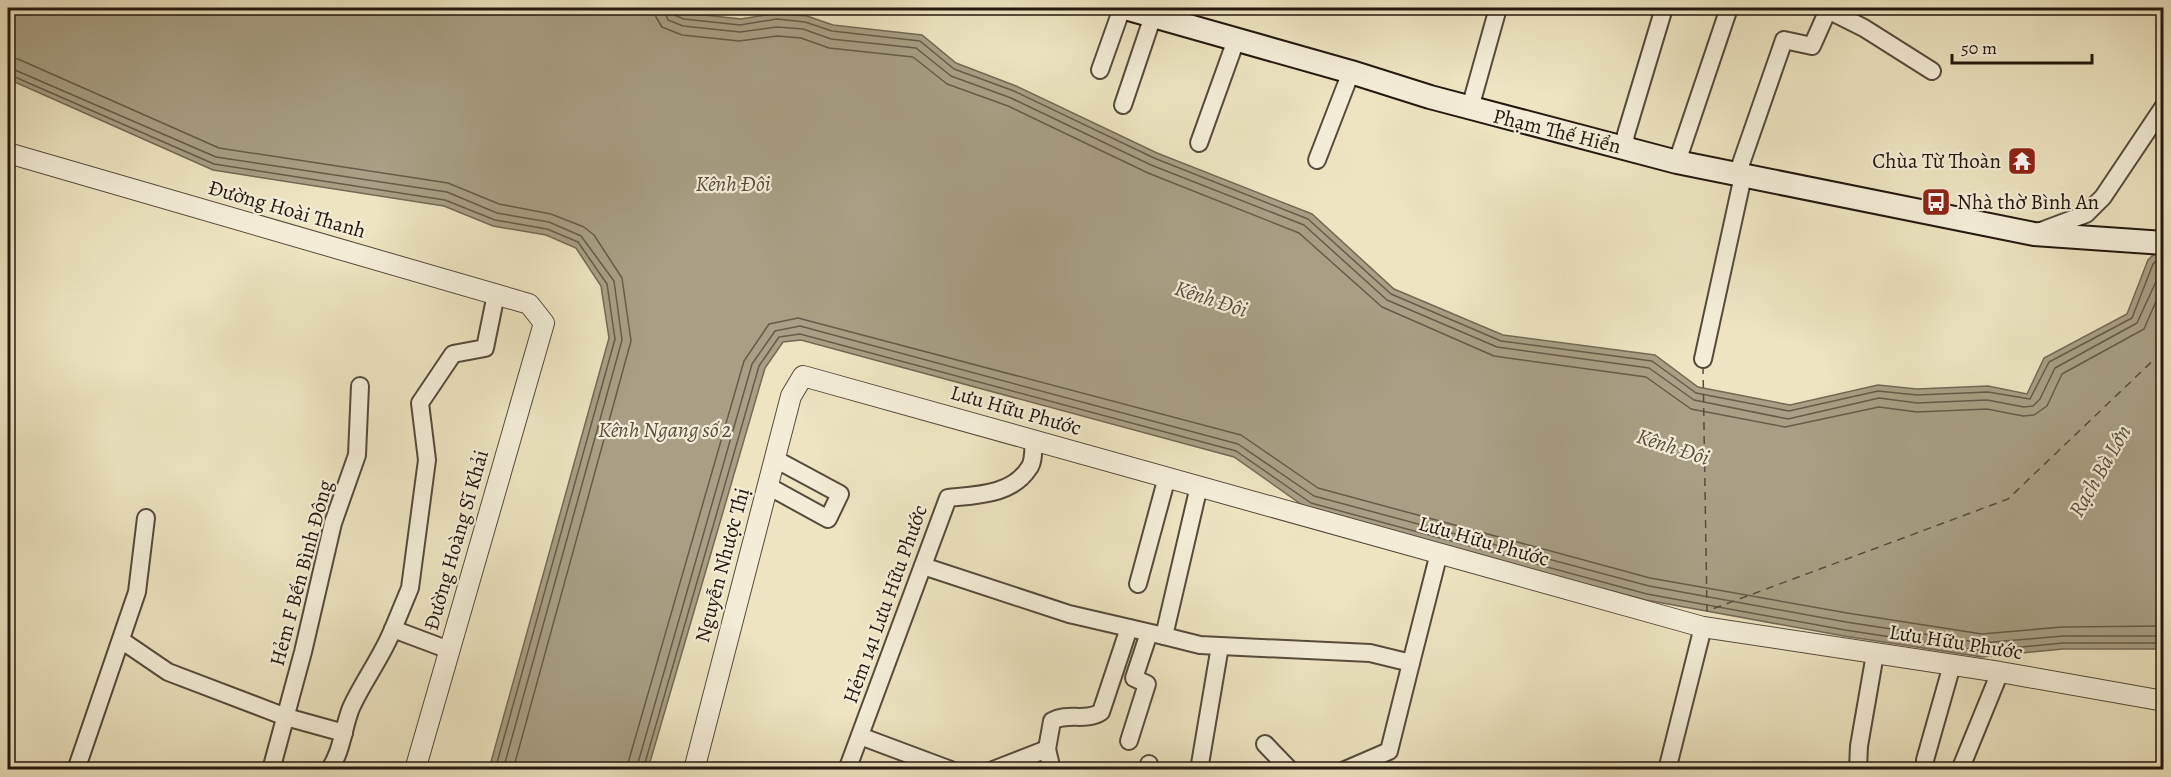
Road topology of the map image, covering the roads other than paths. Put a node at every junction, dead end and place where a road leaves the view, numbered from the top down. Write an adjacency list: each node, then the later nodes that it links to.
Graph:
1 (1124, 8): 5 (main road, Phạm Thế Hiển); 7 (street)
2 (1498, 8): 12 (street)
3 (1664, 8): 14 (street)
4 (1729, 8): 17 (street)
5 (1152, 16): 6 (main road, Phạm Thế Hiển); 10 (street)
6 (1236, 40): 9 (main road, Phạm Thế Hiển); 13 (street)
7 (1100, 70)
8 (1932, 71): 18 (street)
9 (1351, 72): 12 (main road, Phạm Thế Hiển); 16 (street)
10 (1123, 105)
11 (2163, 106): 19 (street)
12 (1470, 108): 14 (main road, Phạm Thế Hiển)
13 (1199, 143)
14 (1624, 148): 17 (main road, Phạm Thế Hiển)
15 (8, 153): 21 (street, Đường Hoài Thanh)
16 (1317, 160)
17 (1677, 162): 18 (main road, Phạm Thế Hiển)
18 (1740, 175): 19 (main road, Phạm Thế Hiển); 23 (street)
19 (2034, 234): 20 (main road)
20 (2163, 243)
21 (496, 294): 22 (street, Đường Hoài Thanh); 37 (street)
22 (544, 323): 41 (street, Đường Hoàng Sĩ Khải)
23 (1703, 359)
24 (803, 376): 26 (street, Lưu Hữu Phước); 27 (street, Nguyễn Nhược Thị)
25 (360, 386): 47 (street, Hẻm F Bến Bình Đông)
26 (1034, 440): 28 (street, Lưu Hữu Phước); 33 (street, Hẻm 141 Lưu Hữu Phước)
27 (775, 459): 29 (street, Nguyễn Nhược Thị); 29 (street)
28 (1167, 477): 30 (street, Lưu Hữu Phước); 34 (street)
29 (768, 486): 54 (street, Nguyễn Nhược Thị)
30 (1199, 486): 32 (street, Lưu Hữu Phước); 38 (street)
31 (146, 518): 39 (street)
32 (1439, 553): 35 (street, Lưu Hữu Phước); 43 (street)
33 (923, 566): 36 (street); 49 (street, Hẻm 141 Lưu Hữu Phước)
34 (1138, 584)
35 (1704, 627): 42 (street, Lưu Hữu Phước); 66 (street)
36 (1129, 628): 38 (street); 52 (street)
37 (393, 629): 41 (street); 48 (street)
38 (1157, 635): 40 (street); 50 (street)
39 (121, 640): 47 (street); 55 (street)
40 (1220, 646): 43 (street); 63 (street)
41 (449, 650): 58 (street, Đường Hoàng Sĩ Khải)
42 (1875, 654): 44 (street, Lưu Hữu Phước); 67 (street)
43 (1411, 663): 65 (street)
44 (1952, 665): 45 (street, Lưu Hữu Phước); 53 (street)
45 (2000, 672): 46 (street, Lưu Hữu Phước); 68 (street)
46 (2163, 701)
47 (285, 717): 48 (street); 56 (street, Hẻm F Bến Bình Đông)
48 (344, 733): 57 (street)
49 (860, 736): 59 (street, Hẻm 141 Lưu Hữu Phước); 60 (street)
50 (1130, 741)
51 (1265, 744): 64 (street)
52 (1047, 748): 61 (street); 62 (street)
53 (1925, 760)
54 (694, 769)
55 (76, 770)
56 (271, 770)
57 (329, 770)
58 (415, 770)
59 (847, 770)
60 (951, 770)
61 (993, 770)
62 (1052, 770)
63 (1198, 770)
64 (1290, 770)
65 (1345, 770)
66 (1667, 770)
67 (1858, 770)
68 (1960, 770)

